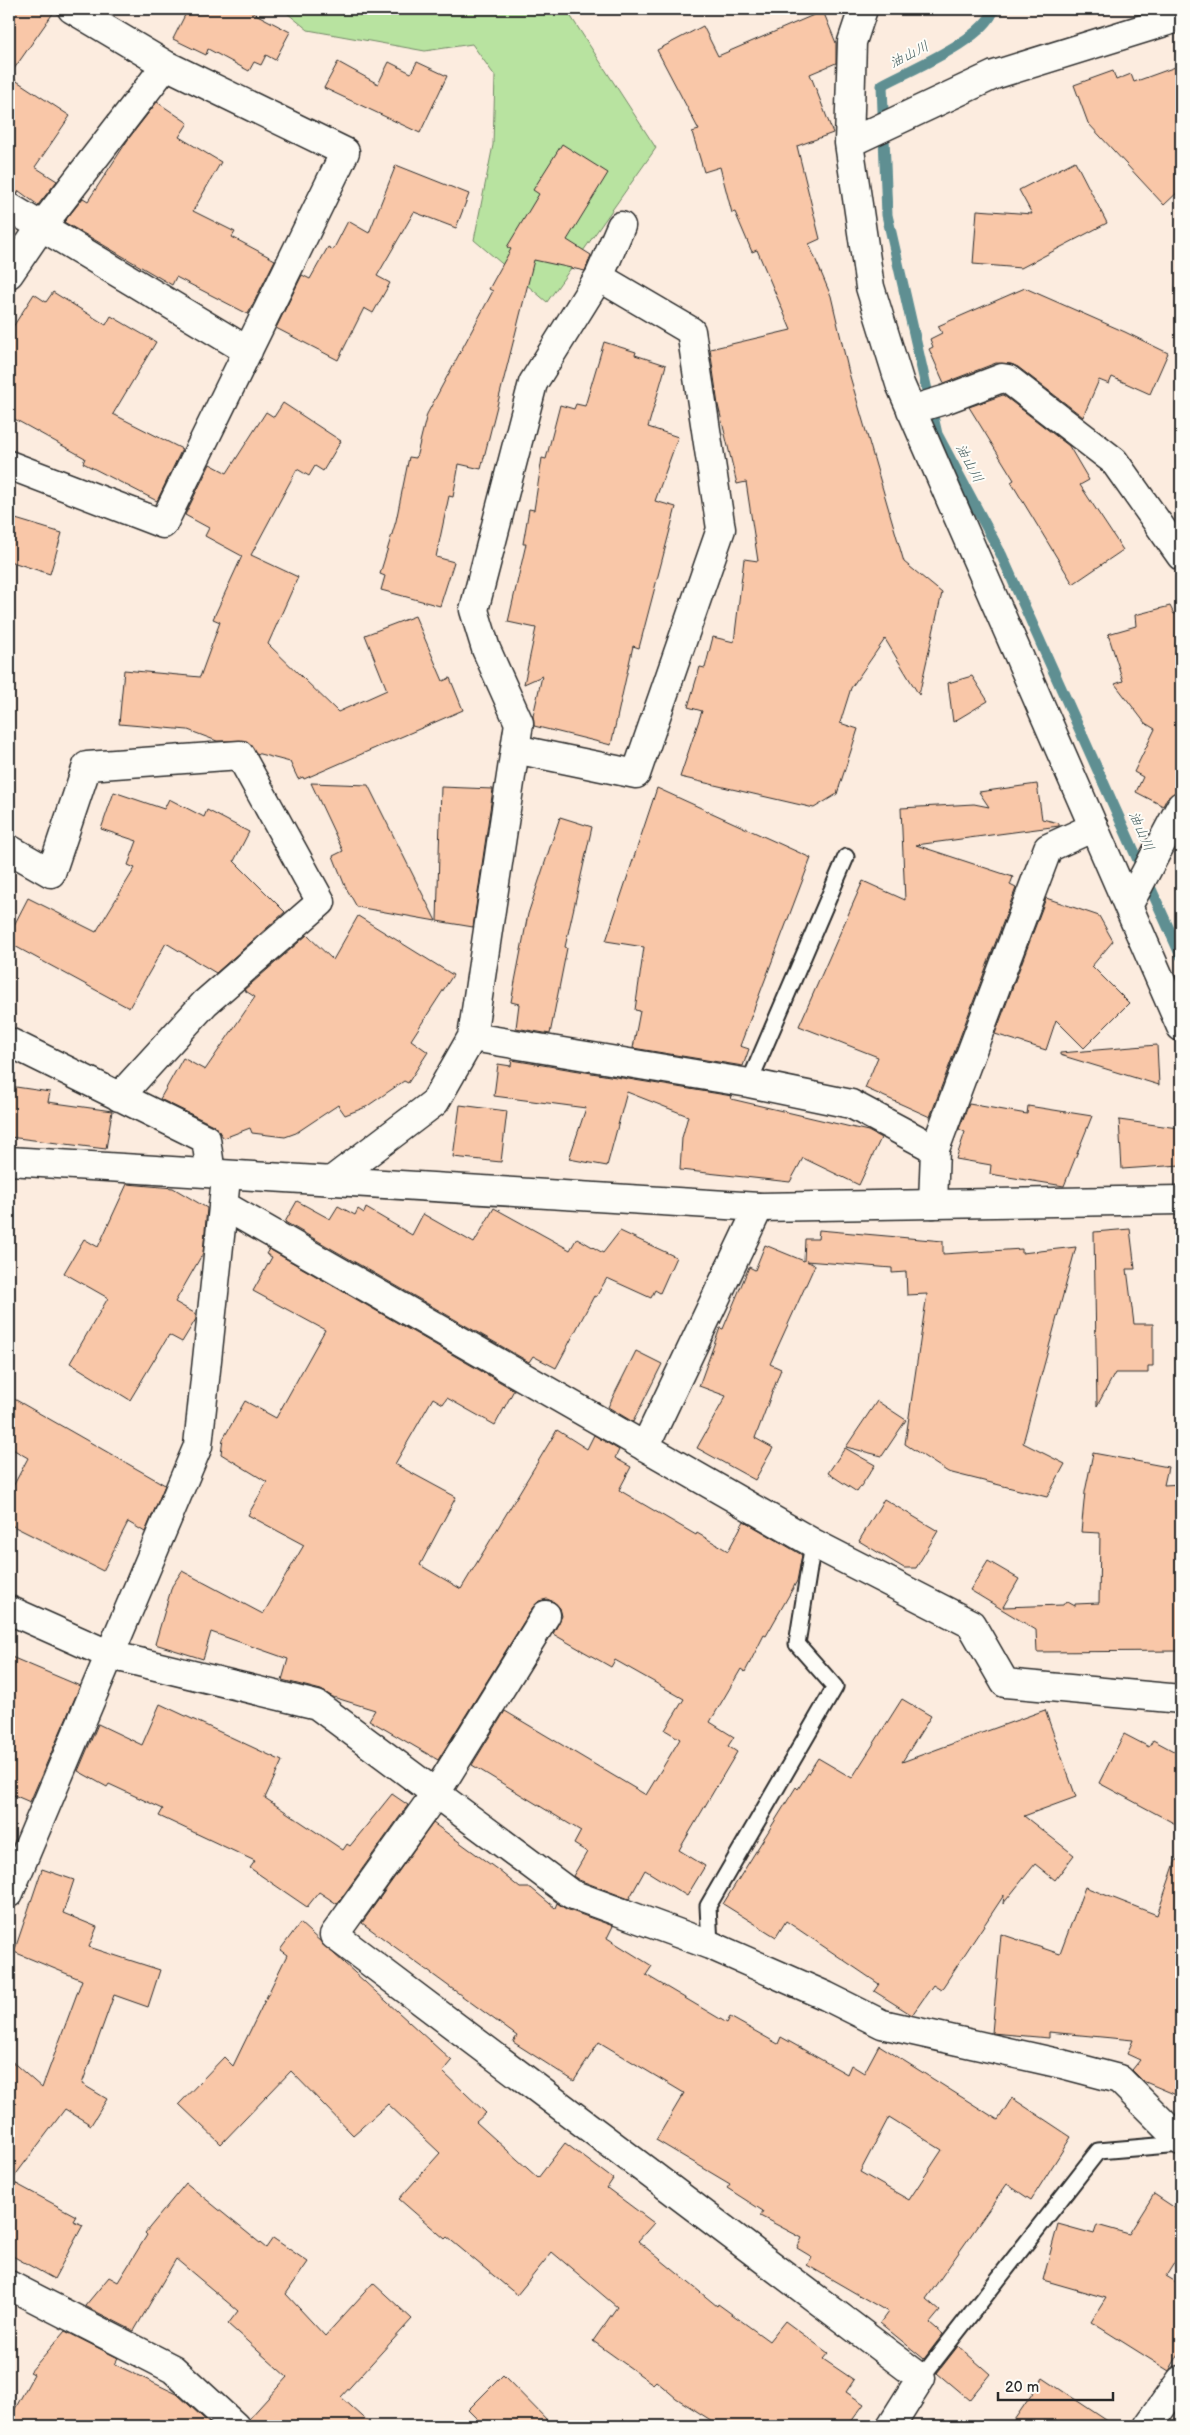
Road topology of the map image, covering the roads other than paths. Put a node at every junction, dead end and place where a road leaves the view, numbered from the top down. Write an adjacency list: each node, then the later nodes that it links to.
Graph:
1 (72, 9): 4 (street)
2 (863, 9): 5 (street)
3 (1181, 17): 5 (street)
4 (166, 65): 8 (street); 11 (street)
5 (849, 143): 12 (street)
6 (9, 206): 8 (street)
7 (621, 226): 10 (street)
8 (41, 227): 9 (street); 11 (street)
9 (9, 274)
10 (599, 276): 15 (street); 15 (street)
11 (248, 351): 13 (street)
12 (911, 410): 14 (street); 17 (street)
13 (9, 466)
14 (1181, 556)
15 (515, 749): 22 (street)
16 (1181, 806): 20 (street)
17 (1094, 827): 20 (street); 26 (street)
18 (9, 849): 25 (street)
19 (846, 857): 24 (lane)
20 (1129, 904): 21 (street)
21 (1181, 1027)
22 (472, 1037): 24 (street); 29 (street)
23 (9, 1042): 25 (street)
24 (749, 1083): 26 (street)
25 (119, 1097): 28 (street)
26 (934, 1149): 32 (street)
27 (9, 1161): 28 (street)
28 (219, 1174): 29 (street); 31 (street)
29 (331, 1181): 33 (street)
30 (1181, 1200): 32 (street)
31 (224, 1204): 34 (street); 38 (street)
32 (933, 1204): 33 (street)
33 (758, 1206): 34 (street)
34 (645, 1447): 35 (street)
35 (813, 1543): 39 (street); 42 (lane)
36 (9, 1610): 38 (street)
37 (546, 1615): 40 (street)
38 (110, 1655): 40 (street); 41 (street)
39 (1181, 1699)
40 (436, 1793): 42 (street); 45 (street)
41 (9, 1893)
42 (710, 1945): 43 (street)
43 (1181, 2143): 45 (lane)
44 (9, 2286): 47 (street)
45 (921, 2378): 48 (street)
46 (1181, 2380): 49 (street)
47 (235, 2426)
48 (891, 2426)
49 (1148, 2426)

